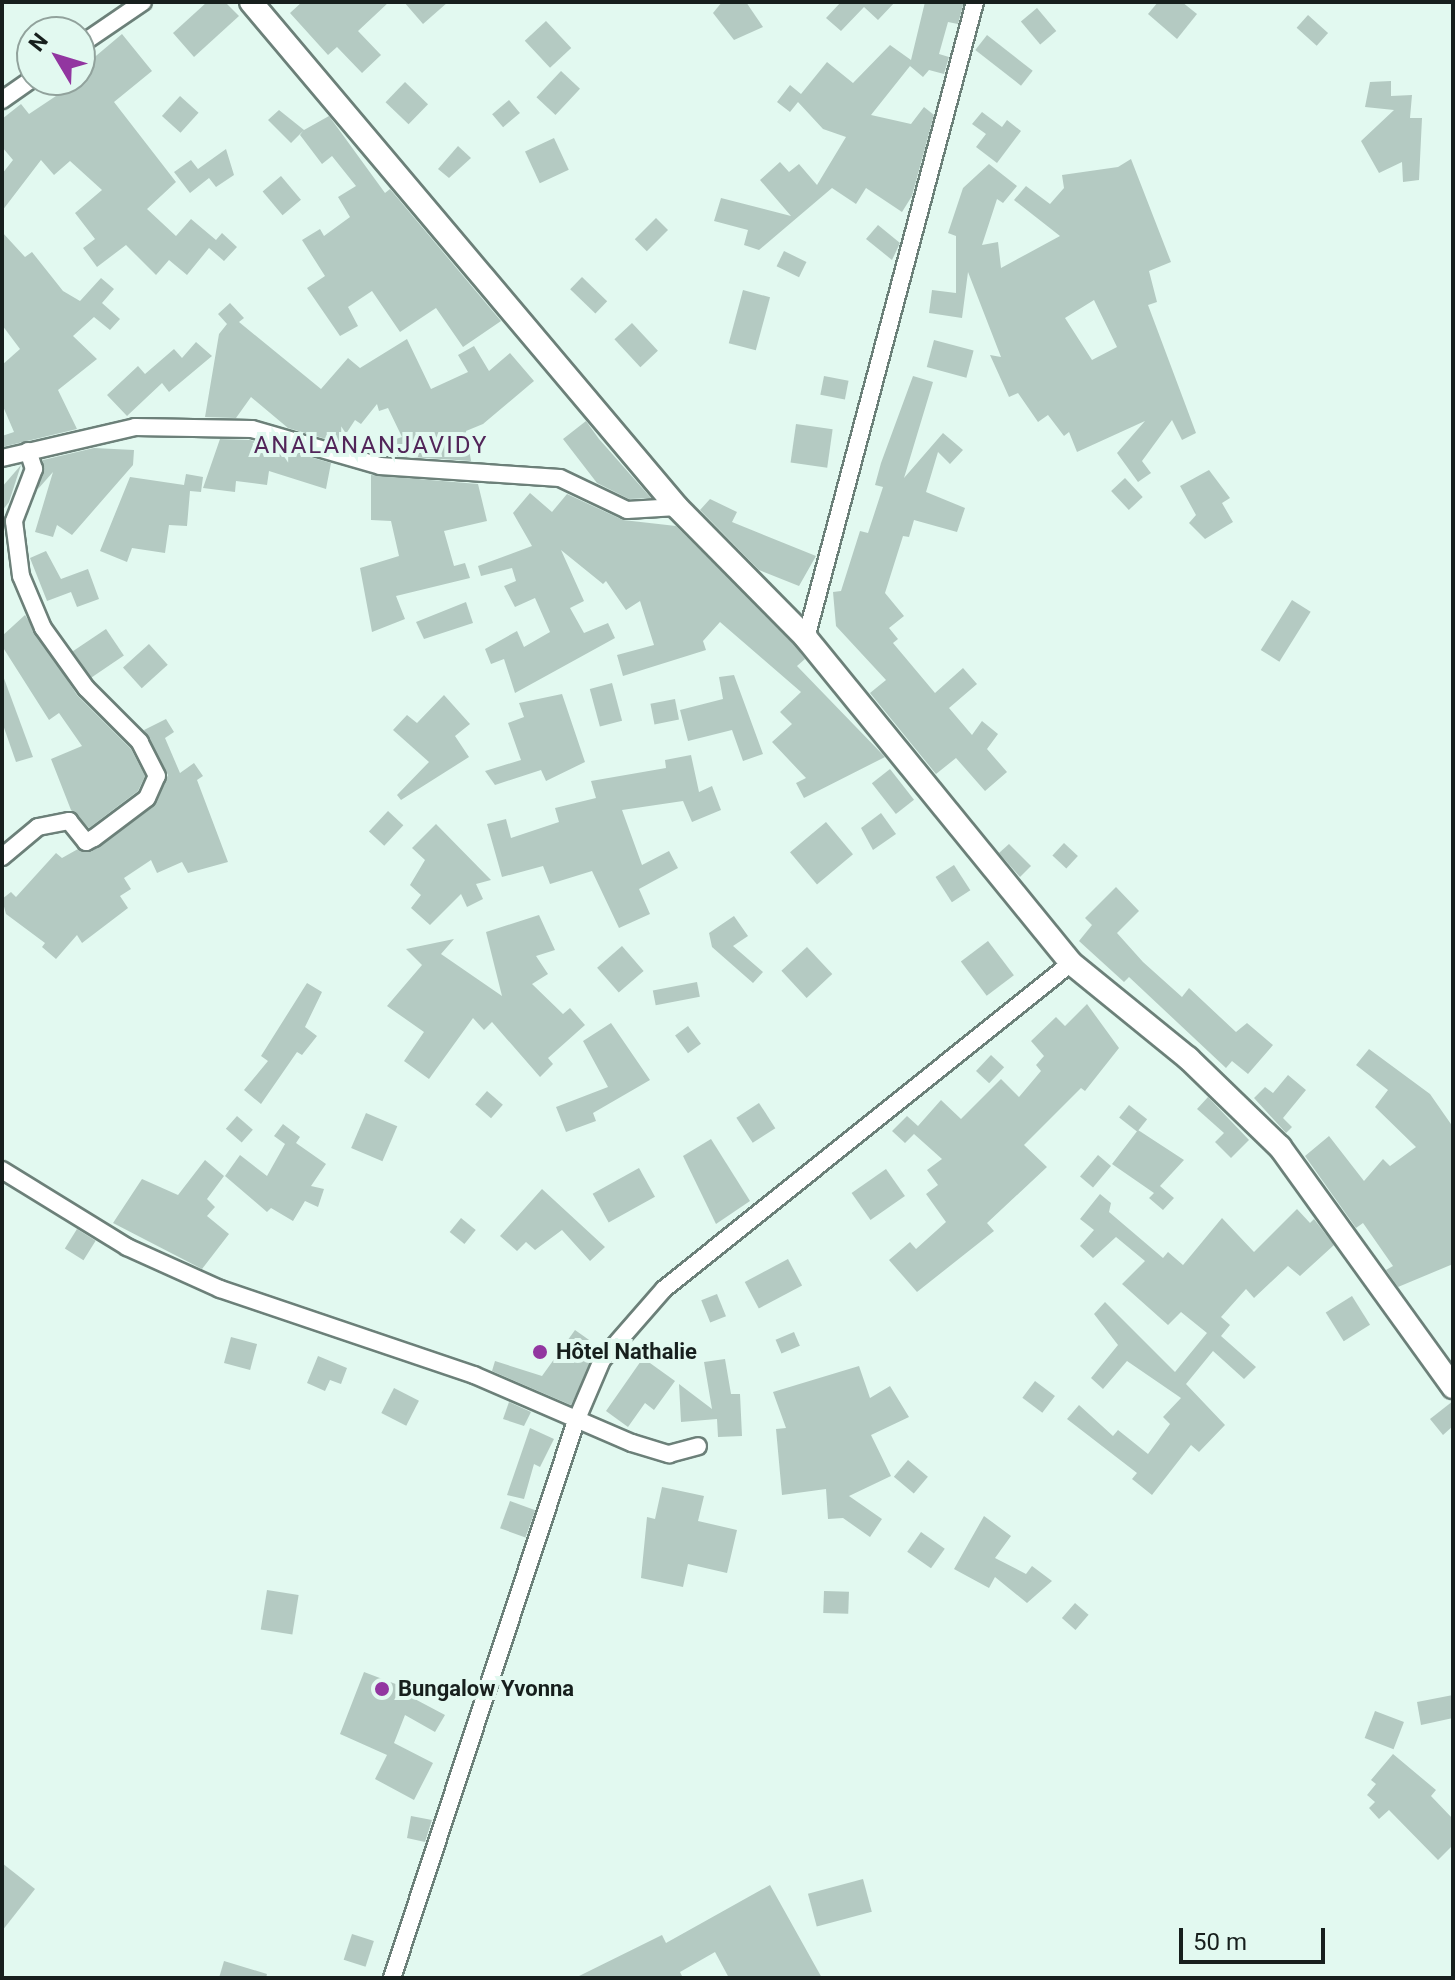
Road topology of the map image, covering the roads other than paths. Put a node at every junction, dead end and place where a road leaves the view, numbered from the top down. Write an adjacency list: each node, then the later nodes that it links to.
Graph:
1 (143, 2): 4 (street)
2 (251, 2): 7 (street)
3 (975, 2): 8 (street)
4 (96, 34)
5 (28, 451): 6 (street); 7 (street); 9 (street)
6 (2, 458)
7 (677, 507): 8 (street)
8 (806, 638): 10 (street)
9 (2, 857)
10 (1071, 963): 12 (street); 13 (street)
11 (2, 1170): 13 (street)
12 (1453, 1387)
13 (576, 1421): 14 (street); 15 (street)
14 (698, 1446)
15 (392, 1978)

